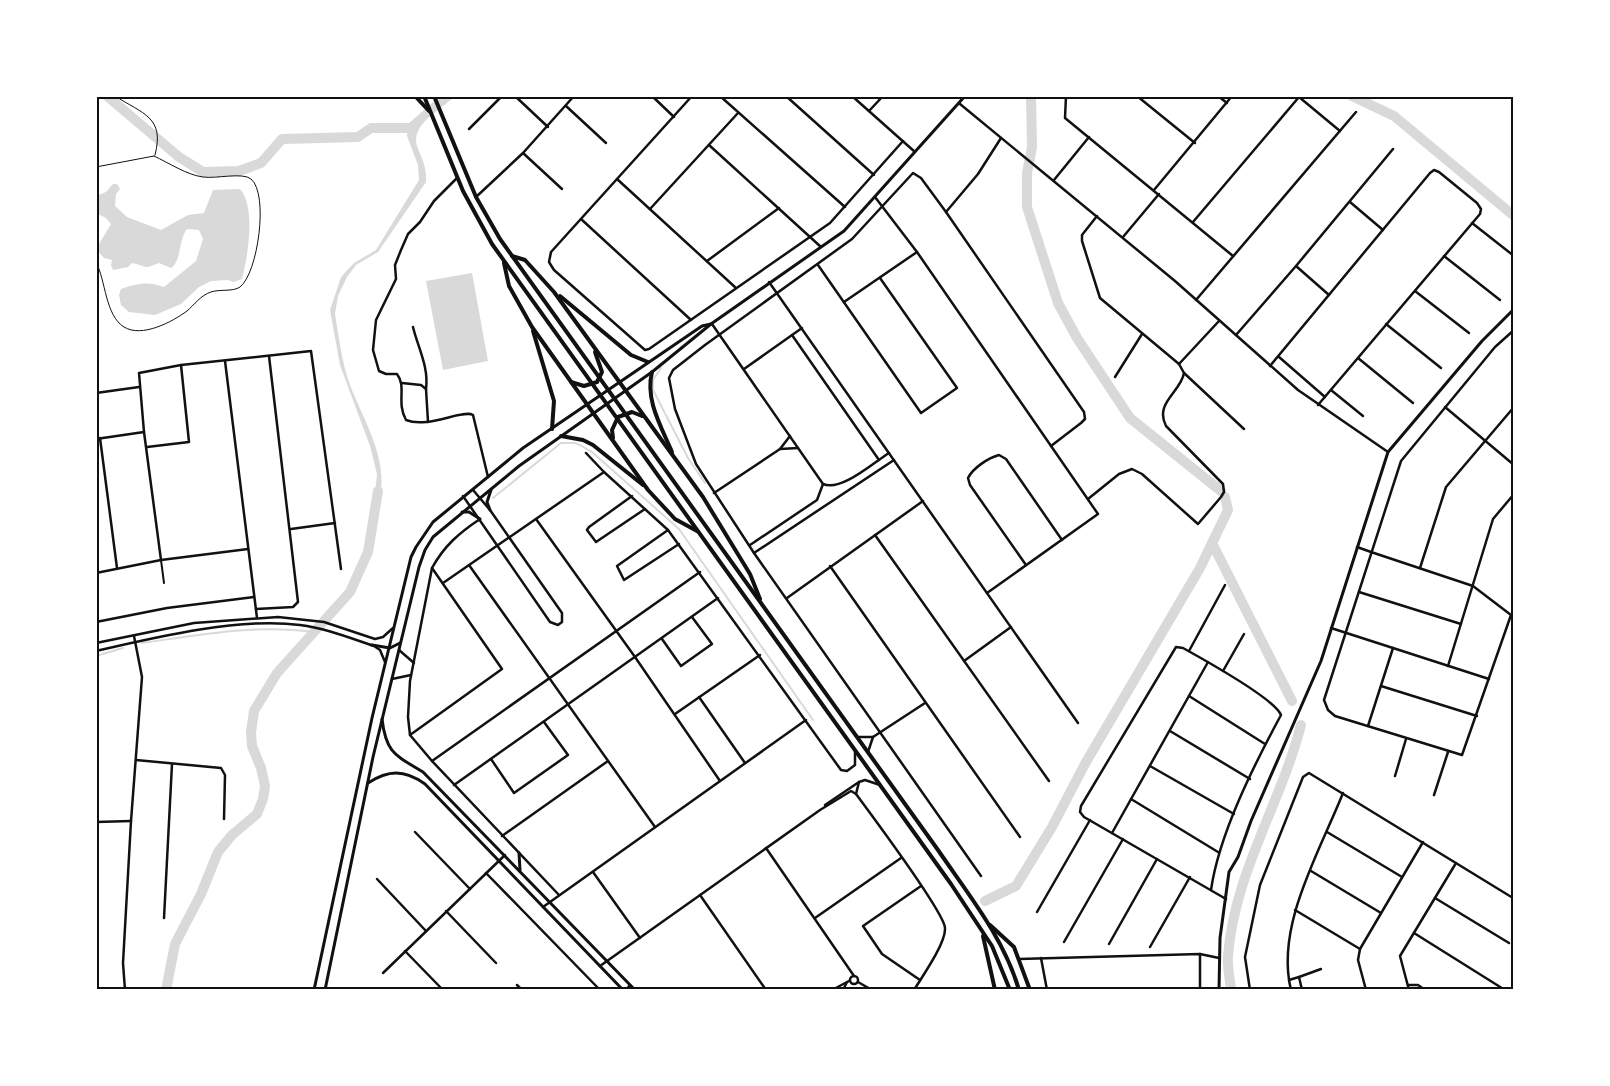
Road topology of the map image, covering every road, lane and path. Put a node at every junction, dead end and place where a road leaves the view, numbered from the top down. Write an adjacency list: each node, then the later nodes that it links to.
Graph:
1 (116, 96): 40 (lane)
2 (434, 96): 49 (highway)
3 (502, 96): 29 (street)
4 (515, 96): 28 (street)
5 (574, 96): 22 (street)
6 (652, 96): 27 (street)
7 (692, 96): 27 (street)
8 (720, 96): 25 (street)
9 (786, 96): 42 (street)
10 (852, 96): 23 (street)
11 (883, 96): 23 (street)
12 (965, 96): 21 (main road)
13 (1066, 96): 32 (street)
14 (1137, 96): 35 (street)
15 (1218, 96): 20 (street)
16 (1232, 96): 20 (street)
17 (425, 97): 24 (highway)
18 (1298, 97): 30 (street); 59 (street)
19 (415, 98): 24 (highway)
20 (1226, 103): 35 (street)
21 (960, 104): 31 (street); 38 (main road)
22 (566, 106): 28 (street); 34 (street)
23 (870, 111): 33 (street)
24 (431, 112): 43 (highway)
25 (738, 112): 36 (street); 53 (street)
26 (1356, 112): 30 (street)
27 (674, 116): 44 (street)
28 (548, 127): 39 (street)
29 (469, 129)
30 (1340, 131): 67 (street)
31 (1001, 138): 45 (street); 56 (street)
32 (1089, 138): 45 (street); 47 (street)
33 (903, 142): 38 (street); 42 (street)
34 (606, 143)
35 (1194, 143): 47 (street)
36 (709, 145): 54 (street); 55 (street)
37 (1394, 149): 51 (street)
38 (915, 152): 50 (main road)
39 (523, 153): 46 (street); 49 (street)
40 (154, 156): 41 (lane); 72 (lane)
41 (96, 167)
42 (874, 175): 53 (street)
43 (457, 178): 70 (highway); 115 (street)
44 (617, 179): 55 (street); 58 (street)
45 (1054, 180): 57 (street)
46 (562, 189)
47 (1154, 190): 48 (street)
48 (1159, 194): 59 (street); 63 (street)
49 (476, 197): 66 (highway)
50 (875, 197): 52 (street); 64 (main road)
51 (1350, 202): 61 (street); 74 (street)
52 (882, 206): 56 (street); 65 (street); 73 (street)
53 (844, 207): 62 (street)
54 (779, 208): 62 (street); 71 (street)
55 (650, 210): 71 (street)
56 (946, 212): 139 (street)
57 (1097, 216): 63 (street); 94 (street)
58 (581, 219): 86 (street); 86 (street)
59 (1193, 222): 67 (street)
60 (1472, 223): 61 (street); 68 (street); 69 (street)
61 (1383, 230): 81 (street)
62 (810, 236): 64 (street); 77 (street)
63 (1123, 238): 82 (street)
64 (821, 248): 76 (main road)
65 (917, 252): 75 (street); 139 (street)
66 (511, 256): 79 (highway); 202 (highway)
67 (1233, 256): 82 (street)
68 (1444, 256): 78 (street); 83 (street)
69 (1514, 256)
70 (504, 261): 90 (highway); 172 (highway)
71 (706, 261): 77 (street)
72 (96, 262)
73 (818, 265): 80 (street); 84 (street)
74 (1296, 266): 81 (street); 98 (street)
75 (880, 278): 84 (street); 84 (street)
76 (770, 282): 80 (street); 88 (main road)
77 (736, 288): 86 (street)
78 (1415, 290): 89 (street); 95 (street)
79 (554, 292): 99 (highway); 104 (highway)
80 (777, 293): 92 (street); 96 (street)
81 (1329, 294): 101 (street)
82 (1196, 300): 87 (street)
83 (1500, 300)
84 (844, 302)
85 (1514, 309): 143 (main road)
86 (691, 320)
87 (1219, 321): 98 (street); 105 (street)
88 (711, 324): 96 (street); 104 (main road); 110 (main road)
89 (1386, 324): 102 (street); 108 (street)
90 (532, 326): 113 (highway); 131 (highway)
91 (413, 327): 117 (street)
92 (802, 328): 97 (street); 145 (street)
93 (1514, 330): 125 (street)
94 (1142, 333): 105 (street); 112 (street)
95 (1469, 333)
96 (720, 335): 109 (street); 156 (street)
97 (792, 335): 109 (street); 147 (street)
98 (1236, 335): 107 (street)
99 (593, 345): 113 (highway); 114 (highway)
100 (270, 356): 103 (street); 169 (street); 170 (street)
101 (1278, 357): 107 (street); 121 (street)
102 (1358, 358): 119 (street); 122 (street)
103 (224, 361): 106 (street); 180 (street)
104 (648, 362): 114 (main road)
105 (1178, 364): 111 (street)
106 (181, 365): 116 (street); 140 (street)
107 (1270, 366): 124 (street)
108 (1441, 368)
109 (743, 369): 135 (street)
110 (652, 372): 118 (main road); 146 (highway)
111 (1184, 373): 132 (street); 161 (street)
112 (1115, 377)
113 (571, 382): 123 (highway)
114 (620, 382): 118 (highway); 123 (main road)
115 (402, 383): 117 (street); 130 (street)
116 (140, 387): 120 (street); 133 (street)
117 (426, 389): 130 (street)
118 (626, 390): 127 (main road); 129 (highway)
119 (1330, 390): 121 (street); 128 (street)
120 (96, 394)
121 (1325, 397): 124 (street)
122 (1412, 403)
123 (588, 405): 127 (highway); 131 (main road)
124 (1318, 405): 143 (street)
125 (1445, 407): 137 (street); 181 (street)
126 (1514, 407): 137 (street)
127 (593, 413): 134 (main road); 138 (highway)
128 (1363, 416)
129 (647, 421): 138 (highway); 146 (highway)
130 (428, 422): 151 (street)
131 (552, 429): 151 (main road)
132 (1244, 429)
133 (144, 432): 136 (street); 140 (street)
134 (561, 436): 153 (main road); 155 (highway)
135 (790, 436): 141 (street); 142 (street)
136 (98, 438): 187 (street)
137 (1485, 441): 149 (street); 189 (street)
138 (616, 444): 155 (highway)
139 (1051, 446): 161 (street)
140 (146, 447): 183 (street)
141 (798, 448): 142 (street); 152 (street)
142 (780, 449): 156 (street)
143 (1388, 452): 179 (main road)
144 (586, 453): 150 (street)
145 (889, 453): 147 (street); 148 (street)
146 (675, 459): 202 (highway)
147 (879, 460): 152 (street)
148 (894, 460): 162 (street); 182 (street)
149 (1514, 465)
150 (604, 472): 159 (street); 168 (street)
151 (488, 477): 154 (main road)
152 (823, 484): 177 (street)
153 (493, 487): 160 (main road); 165 (main road)
154 (472, 489): 158 (main road); 160 (street)
155 (648, 490): 172 (highway)
156 (714, 493): 177 (street)
157 (1514, 494): 196 (street)
158 (463, 496): 163 (street); 207 (main road)
159 (632, 496): 164 (street); 164 (street)
160 (480, 498): 163 (main road); 165 (street)
161 (1088, 498): 175 (street)
162 (923, 501): 173 (street); 198 (street)
163 (470, 506): 166 (main road); 167 (street)
164 (645, 508): 171 (street)
165 (490, 510): 174 (street)
166 (462, 512): 167 (main road); 216 (main road)
167 (480, 519): 178 (street); 188 (street)
168 (536, 519): 174 (street); 211 (street)
169 (335, 523): 170 (street); 190 (street)
170 (291, 529): 203 (street)
171 (668, 530): 176 (street); 176 (street)
172 (699, 532): 256 (highway)
173 (875, 535): 186 (street); 227 (street)
174 (509, 537): 178 (street); 178 (street)
175 (1062, 540): 185 (street); 185 (street)
176 (679, 544): 191 (street)
177 (750, 545): 182 (street)
178 (497, 546): 184 (street)
179 (1357, 547): 181 (street); 210 (main road)
180 (248, 549): 183 (street); 199 (street)
181 (1371, 552): 189 (street); 197 (street)
182 (754, 553): 201 (street)
183 (161, 560): 187 (street); 193 (street)
184 (469, 565): 194 (street); 235 (street)
185 (1026, 565): 198 (street)
186 (830, 566): 201 (street); 240 (street)
187 (117, 568): 192 (street)
188 (432, 568): 194 (street); 229 (street)
189 (1420, 568): 196 (street)
190 (342, 569)
191 (700, 572): 200 (street); 211 (street)
192 (96, 573)
193 (164, 583)
194 (443, 583): 251 (street)
195 (1226, 585): 224 (street)
196 (1473, 586): 208 (street); 236 (street)
197 (1359, 592): 208 (street); 212 (street)
198 (987, 593): 209 (street)
199 (254, 597): 203 (street); 206 (street)
200 (718, 598): 204 (street); 225 (street)
201 (787, 598): 250 (street)
202 (763, 606): 253 (highway)
203 (256, 609): 205 (street)
204 (692, 617): 215 (street); 215 (street)
205 (257, 618): 207 (street); 214 (street)
206 (96, 622)
207 (396, 624): 220 (main road)
208 (1461, 624): 231 (street)
209 (1011, 627): 227 (street); 247 (street)
210 (1331, 628): 212 (street); 315 (main road)
211 (617, 631): 226 (street); 235 (street)
212 (1345, 633): 221 (street); 248 (street)
213 (1244, 634): 232 (street)
214 (134, 636): 217 (street); 218 (street)
215 (662, 638): 226 (street)
216 (402, 640): 220 (main road); 222 (main road)
217 (136, 642): 219 (street); 223 (street); 260 (street)
218 (96, 643)
219 (372, 645): 220 (main road); 230 (street)
220 (390, 648): 230 (main road)
221 (1393, 648): 231 (street); 237 (street)
222 (399, 650): 229 (street); 234 (main road)
223 (96, 651)
224 (1189, 651): 228 (street); 281 (street)
225 (760, 655): 239 (street); 245 (street)
226 (635, 657): 241 (street); 242 (street)
227 (964, 661): 269 (street)
228 (1208, 662): 232 (street); 238 (street)
229 (414, 663): 233 (street)
230 (386, 664): 355 (main road)
231 (1448, 666): 236 (street)
232 (1223, 671): 255 (street)
233 (411, 675): 234 (street); 251 (street)
234 (392, 679): 244 (main road)
235 (549, 679): 241 (street); 261 (street)
236 (1489, 679): 243 (street)
237 (1381, 686): 243 (street); 248 (street)
238 (1189, 696): 249 (street); 255 (street)
239 (699, 698): 242 (street); 263 (street)
240 (926, 703): 250 (street); 289 (street)
241 (568, 705): 246 (street); 262 (street)
242 (675, 714): 268 (street)
243 (1477, 716): 258 (street)
244 (382, 718): 271 (main road); 295 (main road)
245 (806, 720): 256 (street); 263 (street)
246 (544, 722): 259 (street); 259 (street)
247 (1078, 723)
248 (1368, 726): 254 (street)
249 (1170, 731): 265 (street); 267 (street)
250 (880, 733): 252 (street); 304 (street)
251 (410, 734): 261 (street)
252 (873, 737): 253 (street); 257 (street)
253 (857, 738): 257 (highway)
254 (1406, 739): 258 (street); 266 (street)
255 (1265, 744): 267 (street)
256 (856, 750): 273 (highway)
257 (868, 752): 324 (highway)
258 (1448, 752): 276 (street)
259 (491, 759): 272 (street)
260 (136, 760): 264 (street); 282 (street)
261 (432, 761): 272 (street)
262 (608, 761): 284 (street); 288 (street)
263 (745, 763): 268 (street)
264 (172, 764): 280 (street); 322 (street)
265 (1150, 766): 277 (street); 279 (street)
266 (1395, 776)
267 (1250, 779): 279 (street)
268 (720, 781): 284 (street)
269 (1048, 781)
270 (859, 782): 273 (street); 274 (street); 278 (street)
271 (368, 783): 298 (main road); 353 (main road)
272 (454, 785): 288 (street)
273 (881, 786): 326 (highway)
274 (856, 794): 278 (street); 296 (street)
275 (1343, 794): 286 (street); 291 (street); 374 (street)
276 (1434, 795)
277 (1131, 799): 287 (street); 293 (street)
278 (820, 810): 292 (street)
279 (1234, 814): 293 (street)
280 (224, 819)
281 (1090, 820): 287 (street); 320 (street)
282 (131, 821): 283 (street); 354 (street)
283 (96, 822)
284 (655, 827): 302 (street)
285 (415, 832): 309 (street)
286 (1327, 832): 301 (street); 306 (street)
287 (1112, 833): 290 (street)
288 (502, 836): 294 (street)
289 (1020, 837)
290 (1123, 839): 297 (street); 329 (street)
291 (1423, 842): 299 (street); 306 (street)
292 (766, 848): 312 (street); 323 (street)
293 (1218, 852): 310 (street)
294 (518, 853): 300 (main road); 311 (street)
295 (505, 855): 298 (street); 300 (main road)
296 (901, 858): 308 (street); 323 (street)
297 (1158, 859): 305 (street); 331 (street)
298 (498, 861): 303 (street); 317 (main road)
299 (1456, 863): 313 (street); 314 (street)
300 (520, 870): 316 (main road)
301 (1311, 870): 318 (street); 321 (street)
302 (593, 872): 311 (street); 328 (street)
303 (486, 873): 309 (street); 359 (street)
304 (981, 876)
305 (1190, 877): 310 (street); 332 (street)
306 (1402, 877): 321 (street)
307 (377, 880): 325 (street)
308 (921, 886): 346 (street); 346 (street)
309 (470, 889): 319 (street)
310 (1211, 890): 315 (street)
311 (559, 895): 316 (street)
312 (700, 895): 328 (street); 362 (street)
313 (1435, 898): 327 (street); 330 (street)
314 (1513, 898)
315 (1226, 899): 337 (main road)
316 (550, 901): 317 (street); 339 (main road)
317 (543, 907): 341 (main road)
318 (1295, 910): 333 (street); 347 (street)
319 (446, 911): 325 (street); 340 (street)
320 (1037, 912)
321 (1381, 913): 333 (street)
322 (164, 918)
323 (815, 918): 344 (street)
324 (987, 922): 338 (highway); 369 (highway)
325 (426, 931): 334 (street)
326 (983, 932): 367 (highway); 368 (highway)
327 (1414, 933): 352 (street); 380 (street)
328 (640, 938): 339 (street)
329 (1064, 942)
330 (1509, 943)
331 (1109, 944)
332 (1150, 947)
333 (1360, 949): 377 (street)
334 (406, 951): 343 (street); 357 (street)
335 (1200, 954): 336 (street); 337 (street); 372 (street)
336 (1041, 958): 338 (street); 371 (street)
337 (1219, 958): 373 (main road)
338 (1019, 959): 370 (highway)
339 (607, 961): 341 (street); 351 (main road)
340 (496, 963)
341 (600, 966): 360 (main road)
342 (1321, 969): 345 (street)
343 (383, 973)
344 (854, 976): 348 (street); 349 (street)
345 (1299, 977): 347 (street); 376 (street)
346 (920, 980): 366 (street)
347 (1289, 980): 375 (street)
348 (849, 981): 349 (street); 363 (street); 364 (street)
349 (858, 981): 365 (street)
350 (517, 985): 358 (street)
351 (630, 985): 360 (street); 361 (main road)
352 (1408, 985): 378 (street); 379 (street)
353 (326, 989): 356 (street)
354 (125, 990)
355 (314, 990)
356 (330, 990)
357 (443, 990)
358 (522, 990)
359 (600, 990)
360 (624, 990)
361 (635, 990)
362 (766, 990)
363 (832, 990)
364 (843, 990)
365 (872, 990)
366 (914, 990)
367 (995, 990)
368 (1010, 990)
369 (1019, 990)
370 (1030, 990)
371 (1047, 990)
372 (1200, 990)
373 (1219, 990)
374 (1250, 990)
375 (1291, 990)
376 (1302, 990)
377 (1366, 990)
378 (1409, 990)
379 (1425, 990)
380 (1505, 990)

